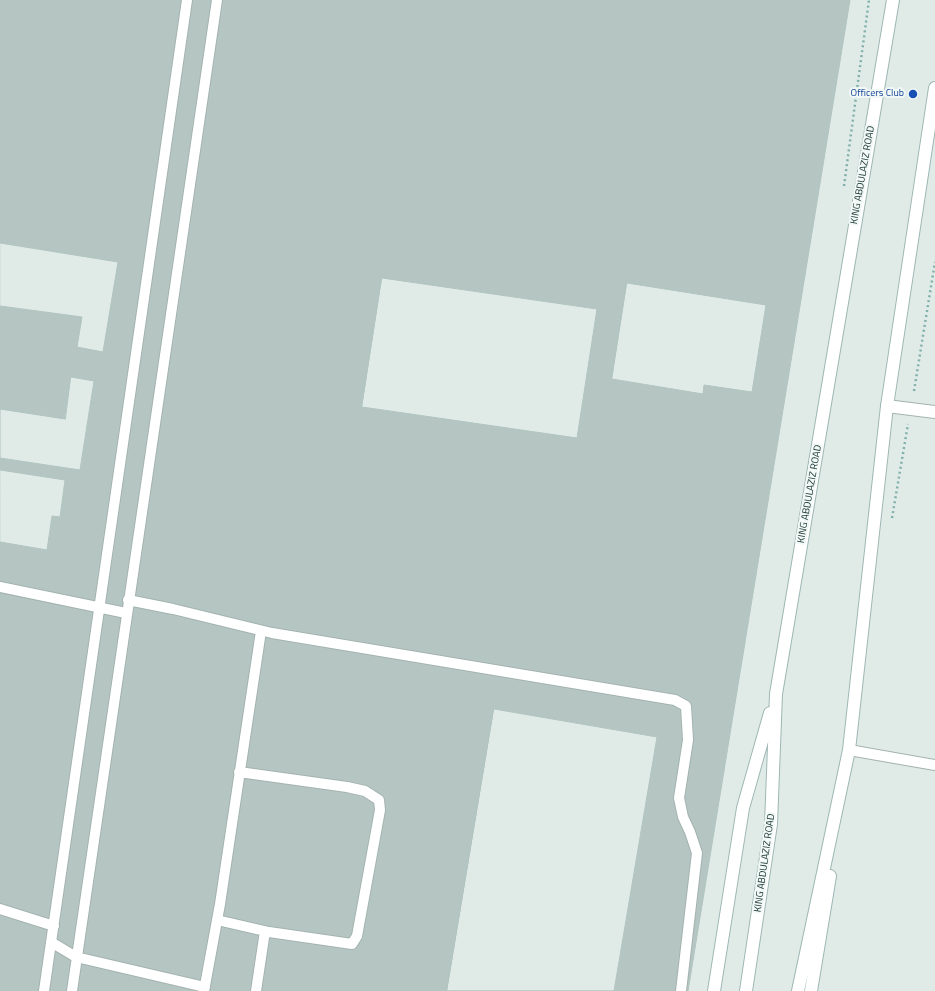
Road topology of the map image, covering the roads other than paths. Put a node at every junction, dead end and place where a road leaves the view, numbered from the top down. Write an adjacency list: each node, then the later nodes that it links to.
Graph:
1 (187, 0): 9 (lane)
2 (217, 0): 8 (lane)
3 (893, 0): 12 (main road, KING ABDULAZIZ ROAD)
4 (935, 88): 5 (main road)
5 (887, 406): 6 (main road); 13 (main road)
6 (935, 412)
7 (0, 587): 9 (lane)
8 (128, 600): 10 (lane); 11 (lane)
9 (100, 608): 10 (lane); 18 (lane)
10 (126, 613): 21 (lane)
11 (261, 631): 15 (lane); 26 (lane)
12 (776, 694): 27 (main road); 28 (main road, KING ABDULAZIZ ROAD)
13 (850, 750): 14 (lane); 29 (main road); 30 (main road)
14 (935, 765)
15 (239, 772): 17 (lane); 19 (lane)
16 (0, 909): 18 (lane)
17 (217, 920): 19 (lane); 22 (lane)
18 (54, 926): 20 (lane)
19 (265, 931): 25 (lane)
20 (51, 942): 21 (lane); 23 (lane)
21 (76, 957): 22 (lane); 24 (lane)
22 (205, 989)
23 (44, 991)
24 (72, 991)
25 (256, 991)
26 (681, 991)
27 (714, 991)
28 (746, 991)
29 (798, 991)
30 (811, 991)

